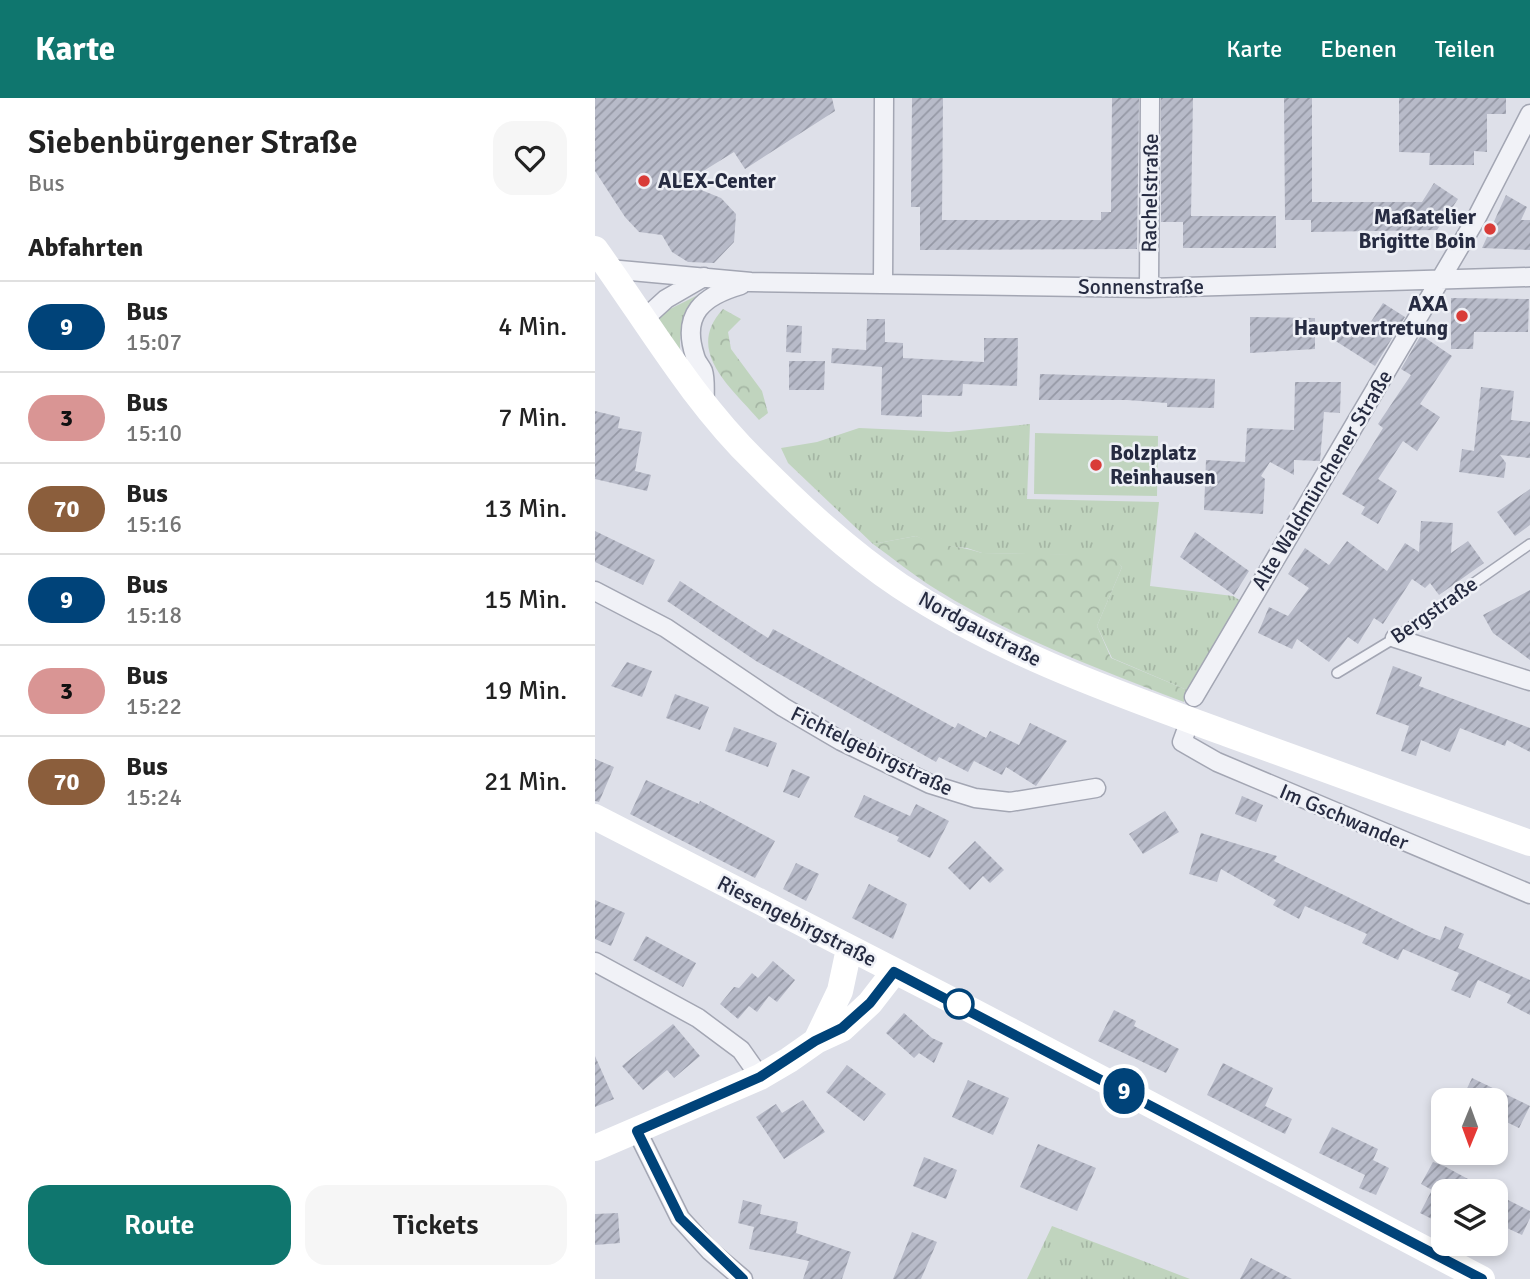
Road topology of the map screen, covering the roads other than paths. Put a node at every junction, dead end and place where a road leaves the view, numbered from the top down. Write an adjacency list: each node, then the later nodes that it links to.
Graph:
1 (884, 98): 9 (street)
2 (1150, 98): 10 (street, Rachelstraße)
3 (1530, 114): 7 (street, Alte Waldmünchener Straße)
4 (602, 259): 5 (street, Sonnenstraße); 11 (street, Nordgaustraße)
5 (704, 277): 8 (street, Sonnenstraße); 11 (street)
6 (1530, 277): 7 (street, Sonnenstraße)
7 (1440, 281): 10 (street, Sonnenstraße); 18 (street, Alte Waldmünchener Straße)
8 (751, 282): 9 (street, Sonnenstraße); 12 (street, Sonnenstraße)
9 (883, 284): 10 (street, Sonnenstraße)
10 (1149, 288)
11 (643, 320): 12 (street, Nordgaustraße)
12 (705, 404): 18 (street, Nordgaustraße)
13 (1530, 544): 15 (lane, Bergstraße)
14 (595, 591): 19 (street, Fichtelgebirgstraße)
15 (1395, 638): 16 (lane, Bergstraße); 17 (street)
16 (1337, 673)
17 (1530, 681)
18 (1192, 709): 21 (street, Nordgaustraße); 22 (street, Im Gschwander)
19 (1096, 788)
20 (595, 817): 23 (street, Riesengebirgstraße)
21 (1530, 843)
22 (1530, 894)
23 (849, 948): 25 (street, Riesengebirgstraße); 26 (street)
24 (595, 962): 27 (street)
25 (894, 972): 26 (street); 31 (street, Riesengebirgstraße)
26 (815, 1041): 27 (street)
27 (760, 1077): 28 (street)
28 (637, 1131): 29 (street); 30 (street)
29 (595, 1148)
30 (743, 1279)
31 (1482, 1279)

